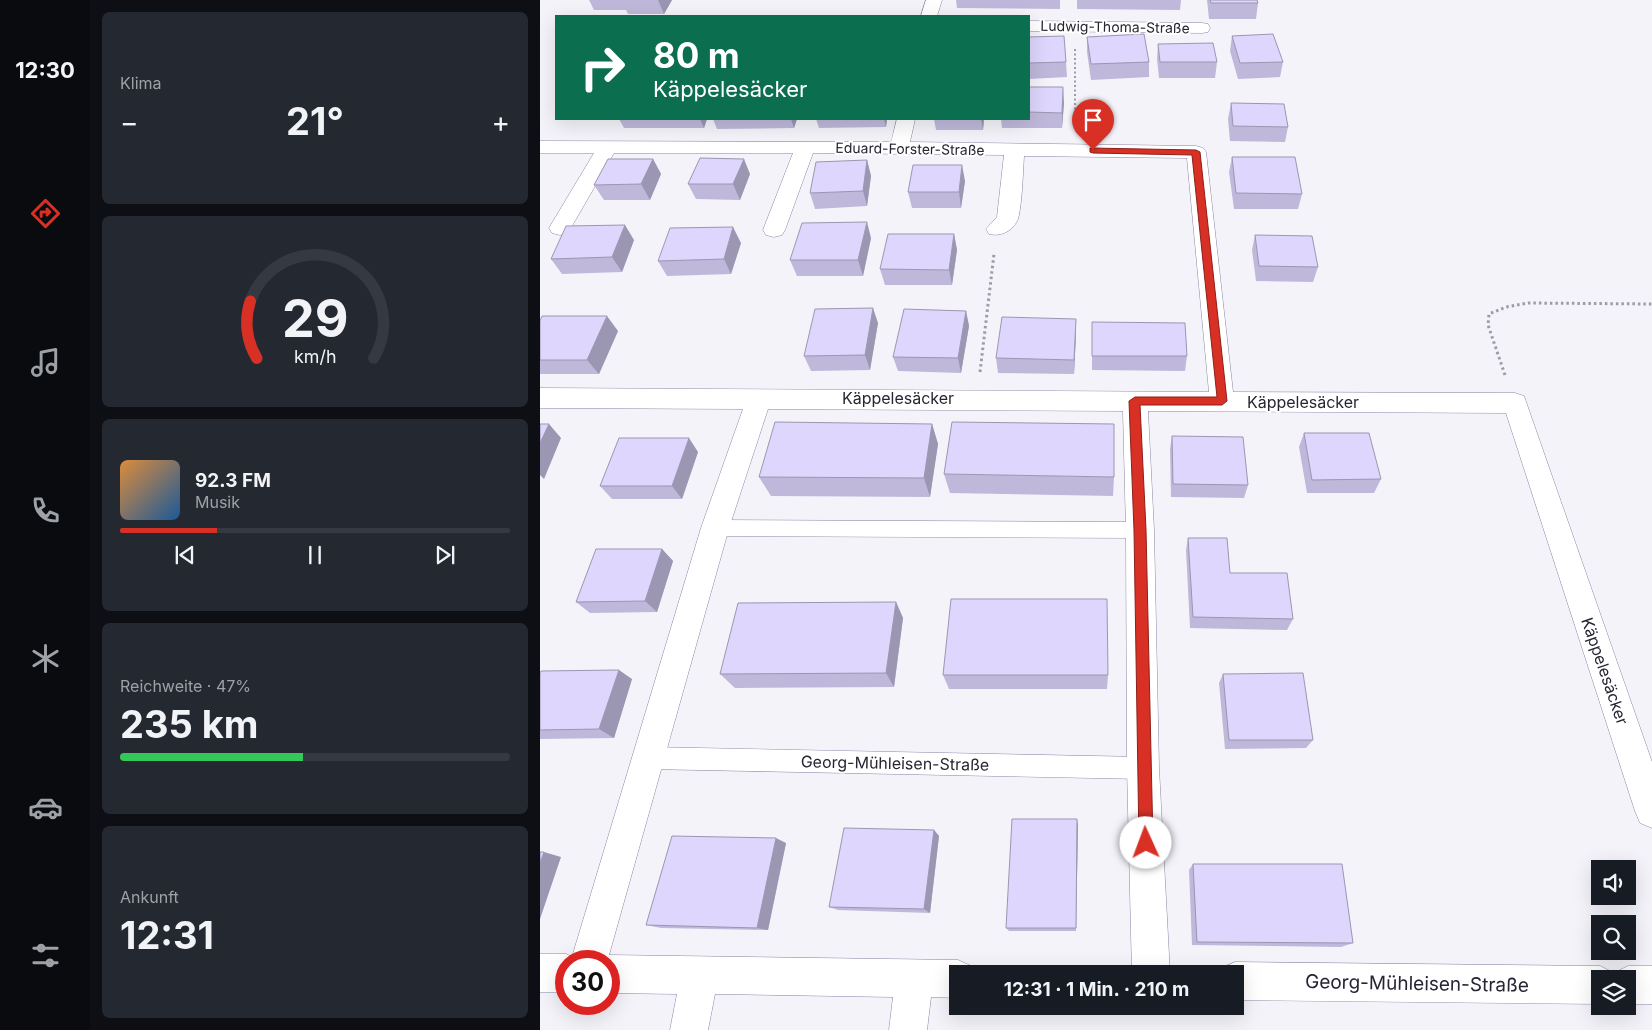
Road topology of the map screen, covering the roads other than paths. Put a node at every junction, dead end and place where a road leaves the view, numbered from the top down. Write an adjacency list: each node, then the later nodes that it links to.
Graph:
1 (934, 0): 2 (street)
2 (929, 15)
3 (1030, 26): 4 (street, Ludwig-Thoma-Straße)
4 (1202, 28)
5 (906, 120): 9 (street)
6 (608, 146): 7 (street, Eduard-Forster-Straße); 8 (street, Eduard-Forster-Straße); 11 (street)
7 (540, 147)
8 (805, 147): 9 (street, Eduard-Forster-Straße); 13 (street)
9 (899, 149): 10 (street, Eduard-Forster-Straße)
10 (1015, 150): 12 (street); 17 (street, Eduard-Forster-Straße)
11 (560, 228)
12 (997, 229)
13 (774, 230)
14 (540, 398): 15 (street, Käppelesäcker)
15 (759, 398): 16 (street, Käppelesäcker); 18 (street)
16 (1135, 401): 17 (street, Käppelesäcker); 19 (street)
17 (1222, 401): 22 (street, Käppelesäcker)
18 (715, 528): 19 (lane); 20 (street)
19 (1140, 530): 21 (street)
20 (647, 758): 21 (lane, Georg-Mühleisen-Straße); 23 (street)
21 (1144, 768): 24 (street)
22 (1652, 811)
23 (592, 950)
24 (1151, 965)
25 (540, 972): 26 (street)
26 (555, 973)
27 (620, 974): 28 (street)
28 (700, 975): 29 (street); 35 (street)
29 (914, 979): 30 (street); 36 (street)
30 (949, 979)
31 (1244, 981): 32 (street, Georg-Mühleisen-Straße)
32 (1591, 985)
33 (1636, 985): 34 (street)
34 (1652, 985)
35 (689, 1030)
36 (908, 1030)

